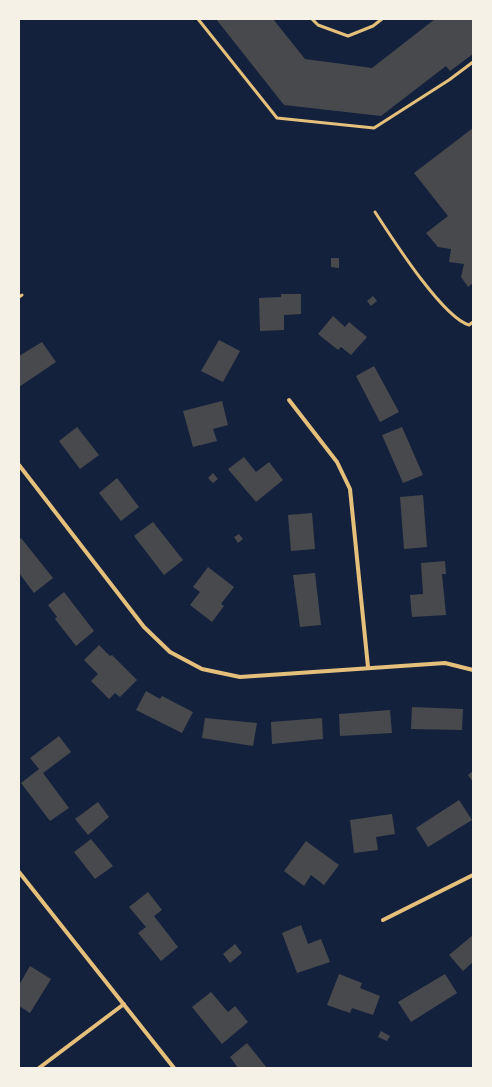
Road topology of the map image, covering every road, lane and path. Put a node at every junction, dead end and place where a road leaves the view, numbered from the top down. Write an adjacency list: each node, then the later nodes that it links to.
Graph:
1 (198, 19): 4 (lane)
2 (312, 19): 3 (lane)
3 (382, 19)
4 (473, 62)
5 (375, 212): 6 (lane)
6 (473, 322)
7 (289, 400): 9 (street)
8 (19, 465): 9 (street)
9 (368, 668): 10 (street)
10 (473, 670)
11 (19, 872): 14 (street)
12 (473, 875): 13 (street)
13 (383, 920)
14 (124, 1004): 15 (street); 16 (street)
15 (39, 1068)
16 (174, 1068)

